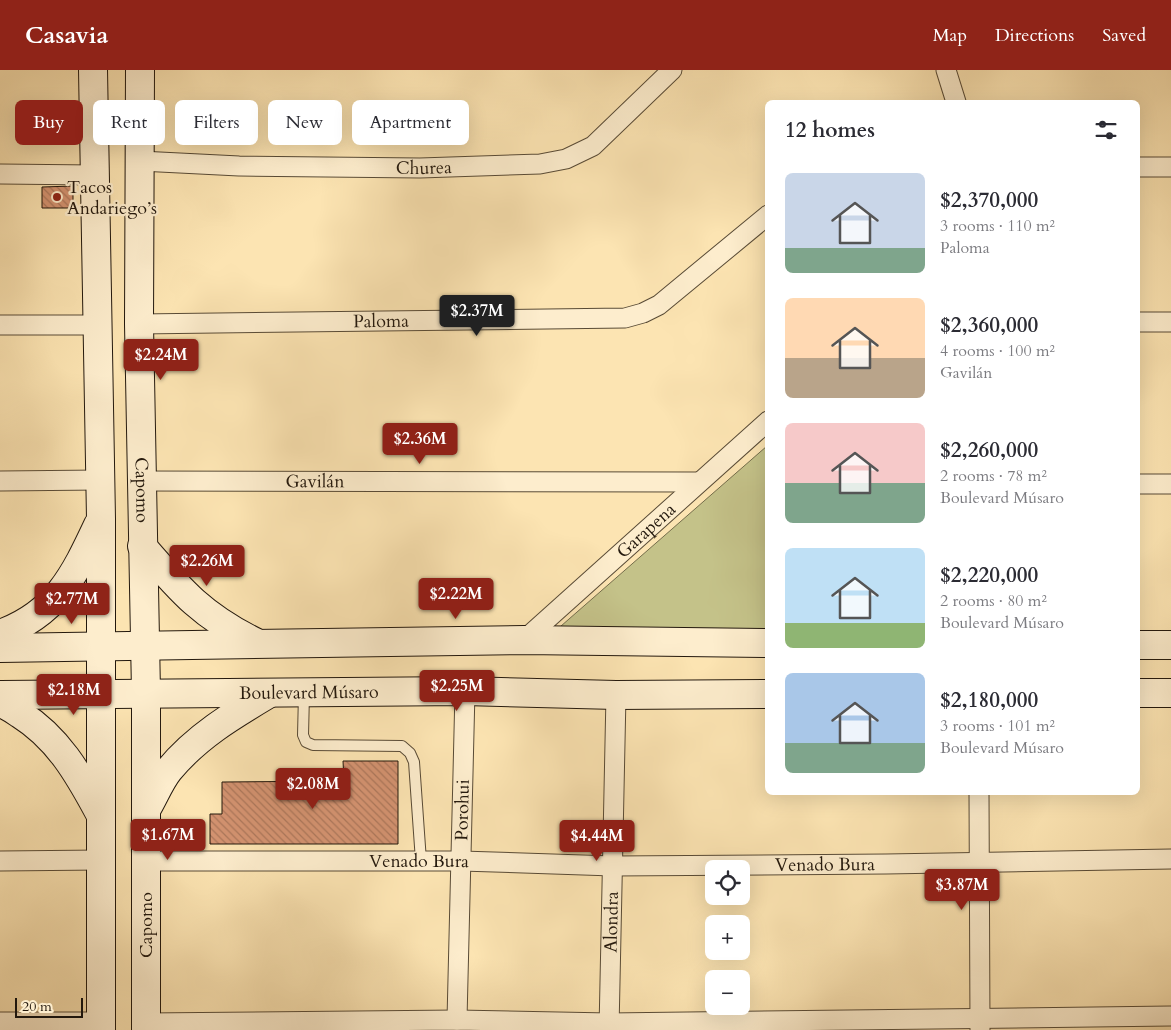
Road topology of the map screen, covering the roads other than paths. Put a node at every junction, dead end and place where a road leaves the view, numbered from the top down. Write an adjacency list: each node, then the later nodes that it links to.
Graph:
1 (93, 70): 10 (street)
2 (140, 70): 6 (street, Capomo)
3 (672, 70): 6 (street, Churea)
4 (946, 70): 5 (street)
5 (955, 100)
6 (140, 161): 14 (street, Capomo)
7 (1140, 168): 8 (street)
8 (1171, 168)
9 (0, 174): 10 (street)
10 (94, 175): 16 (street)
11 (765, 217): 14 (street, Paloma)
12 (1140, 322): 13 (street)
13 (1171, 322)
14 (140, 324): 20 (street, Capomo)
15 (0, 325): 16 (street)
16 (98, 326): 18 (street)
17 (765, 424): 21 (street, Garapena)
18 (100, 480): 19 (street); 24 (street)
19 (0, 481)
20 (142, 481): 21 (street, Gavilán); 25 (street, Capomo)
21 (698, 482): 27 (street, Garapena)
22 (1140, 484): 23 (street)
23 (1171, 484)
24 (101, 519): 26 (street); 33 (street)
25 (142, 546): 29 (street); 30 (street, Capomo)
26 (0, 634)
27 (524, 640): 28 (street); 29 (street)
28 (765, 643)
29 (259, 644): 30 (street)
30 (145, 645): 33 (street); 37 (street, Capomo)
31 (1140, 645): 32 (street)
32 (1171, 645)
33 (101, 646): 34 (street); 41 (street)
34 (0, 648)
35 (304, 691): 36 (street, Boulevard Músaro); 38 (street, Boulevard Músaro); 53 (lane)
36 (465, 691): 44 (street, Boulevard Músaro); 54 (street, Porohui)
37 (146, 692): 38 (street, Boulevard Músaro); 41 (street, Boulevard Músaro); 47 (street, Capomo)
38 (271, 692): 47 (street)
39 (1140, 693): 40 (street)
40 (1171, 693)
41 (100, 694): 43 (street, Boulevard Músaro); 48 (street)
42 (765, 694): 44 (street, Boulevard Músaro)
43 (0, 695)
44 (616, 695): 56 (street, Alondra)
45 (0, 703): 48 (street)
46 (979, 795): 55 (street)
47 (146, 811): 52 (street, Capomo)
48 (101, 815): 50 (street)
49 (1171, 859): 55 (street, Venado Bura)
50 (101, 860): 51 (street); 61 (street)
51 (0, 861)
52 (147, 861): 53 (street, Venado Bura); 62 (street, Capomo)
53 (422, 861): 54 (street, Venado Bura)
54 (461, 861): 56 (street, Venado Bura); 58 (street, Porohui)
55 (979, 862): 56 (street, Venado Bura); 60 (street)
56 (613, 866): 63 (street, Alondra)
57 (1171, 1016): 60 (street)
58 (457, 1020): 62 (street); 63 (street)
59 (0, 1022): 61 (street)
60 (980, 1024): 63 (street)
61 (101, 1026)
62 (146, 1026)
63 (609, 1026)

